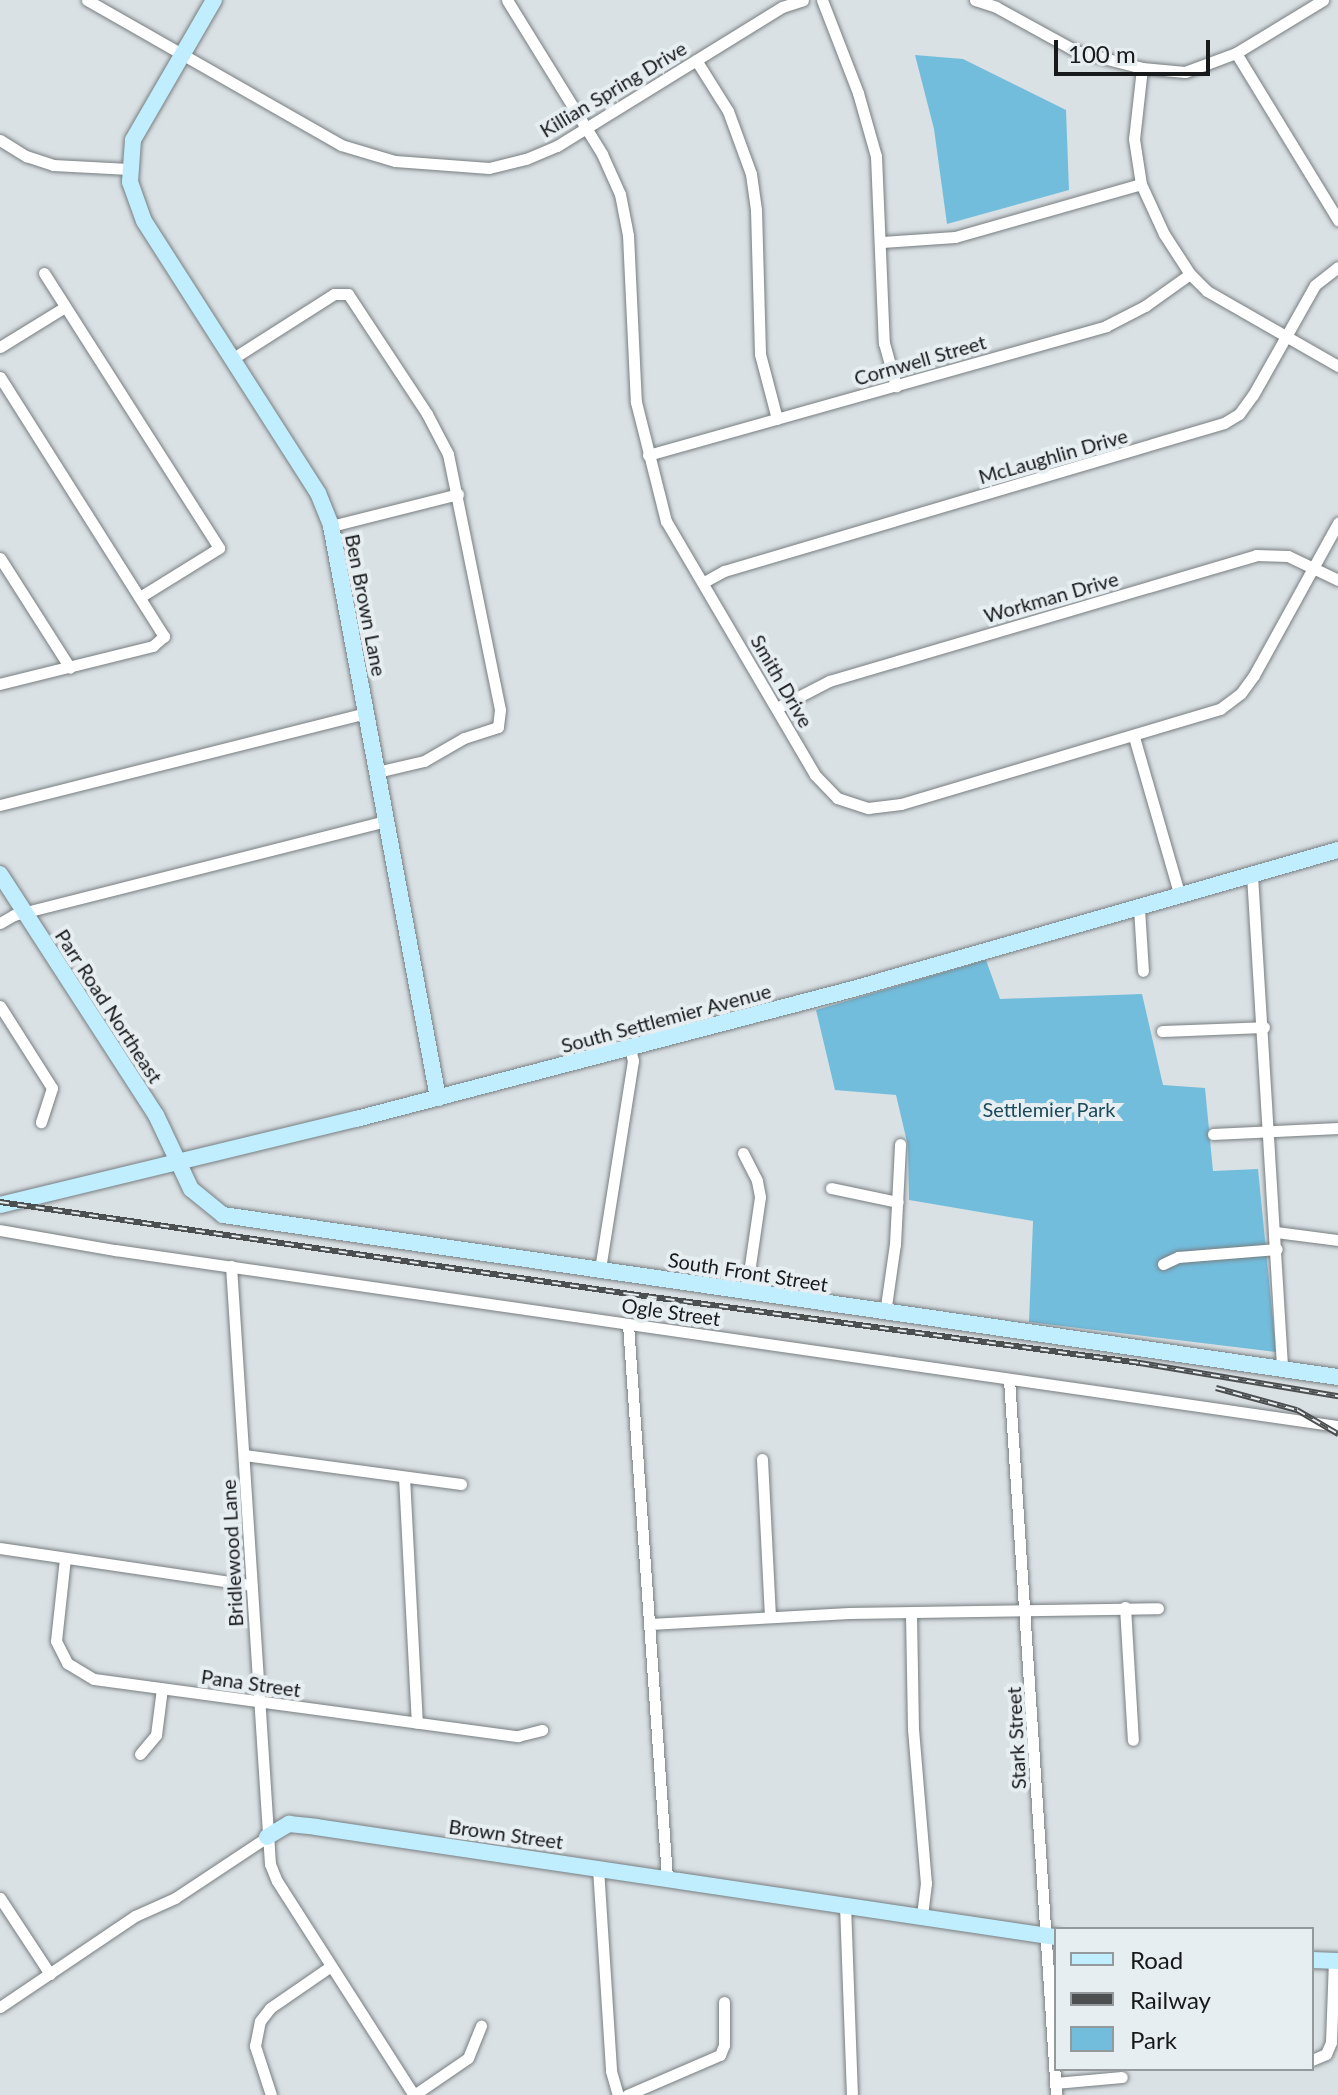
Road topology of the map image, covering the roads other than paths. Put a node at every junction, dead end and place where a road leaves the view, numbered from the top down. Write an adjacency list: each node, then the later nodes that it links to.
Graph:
1 (87, 0): 9 (street, Killian Spring Drive)
2 (214, 0): 9 (main road)
3 (507, 0): 12 (street, Smith Drive)
4 (803, 0): 10 (street, Killian Spring Drive)
5 (822, 0): 17 (street)
6 (975, 0): 11 (street)
7 (1323, 0): 8 (street)
8 (1236, 53): 11 (street); 16 (street)
9 (183, 55): 12 (street, Killian Spring Drive); 14 (main road)
10 (696, 60): 12 (street, Killian Spring Drive); 28 (street)
11 (1142, 68): 15 (street)
12 (585, 129): 29 (street, Smith Drive)
13 (0, 140): 14 (street)
14 (129, 169): 24 (main road, Ben Brown Lane)
15 (1141, 184): 17 (street); 20 (street)
16 (1338, 220)
17 (882, 242): 27 (street)
18 (1338, 267): 22 (street, McLaughlin Drive)
19 (44, 273): 21 (street)
20 (1190, 274): 22 (street); 27 (street, Cornwell Street)
21 (65, 307): 23 (street); 37 (street)
22 (1285, 336): 25 (street); 36 (street, McLaughlin Drive)
23 (0, 347)
24 (232, 359): 30 (street); 32 (main road, Ben Brown Lane)
25 (1338, 366)
26 (0, 377): 37 (street)
27 (896, 386): 28 (street, Cornwell Street)
28 (777, 419): 29 (street, Cornwell Street)
29 (648, 455): 36 (street, Smith Drive)
30 (458, 494): 32 (street); 43 (street)
31 (1338, 523): 34 (street, Smith Drive)
32 (331, 526): 41 (main road, Ben Brown Lane)
33 (0, 558): 38 (street)
34 (1314, 567): 35 (street, Workman Drive); 40 (street, Workman Drive); 42 (street, Smith Drive)
35 (1338, 580)
36 (704, 582): 40 (street, Smith Drive)
37 (140, 597): 38 (street)
38 (70, 668): 39 (street)
39 (0, 684)
40 (777, 708): 42 (street, Smith Drive)
41 (366, 713): 43 (main road, Ben Brown Lane); 44 (street)
42 (1134, 737): 49 (street)
43 (377, 772): 45 (main road, Ben Brown Lane)
44 (0, 805)
45 (386, 821): 51 (street); 58 (main road, Ben Brown Lane)
46 (1338, 850): 48 (main road, South Settlemier Avenue)
47 (0, 874): 51 (main road, Parr Road Northeast)
48 (1252, 875): 49 (main road, South Settlemier Avenue); 55 (street)
49 (1180, 896): 50 (main road, South Settlemier Avenue)
50 (1139, 908): 53 (street); 57 (main road, South Settlemier Avenue)
51 (25, 912): 52 (street); 65 (main road, Parr Road Northeast)
52 (0, 923)
53 (1143, 971)
54 (0, 1006): 59 (street)
55 (1264, 1027): 56 (street); 61 (street)
56 (1162, 1031)
57 (630, 1048): 58 (main road, South Settlemier Avenue); 75 (street)
58 (438, 1098): 65 (main road, South Settlemier Avenue)
59 (41, 1122)
60 (1338, 1128): 61 (street)
61 (1269, 1133): 62 (street); 70 (street)
62 (1213, 1134)
63 (900, 1144): 67 (street)
64 (743, 1153): 76 (street)
65 (178, 1163): 68 (main road, South Settlemier Avenue); 75 (main road, South Front Street)
66 (831, 1188): 67 (street)
67 (898, 1202): 77 (street)
68 (0, 1205)
69 (0, 1230): 74 (street, Ogle Street)
70 (1276, 1232): 71 (street); 72 (street)
71 (1338, 1240)
72 (1277, 1249): 73 (street); 79 (street)
73 (1163, 1264)
74 (231, 1266): 78 (street, Ogle Street); 83 (street, Bridlewood Lane)
75 (600, 1269): 76 (main road, South Front Street)
76 (746, 1293): 77 (main road, South Front Street)
77 (885, 1313): 79 (main road, South Front Street)
78 (628, 1324): 81 (street, Ogle Street); 95 (street)
79 (1282, 1369): 80 (main road, South Front Street)
80 (1338, 1377)
81 (1009, 1379): 82 (street, Ogle Street); 92 (street, Stark Street)
82 (1338, 1426)
83 (244, 1455): 85 (street); 89 (street, Bridlewood Lane)
84 (762, 1459): 94 (street)
85 (404, 1477): 86 (street); 98 (street)
86 (461, 1484)
87 (0, 1548): 88 (street)
88 (65, 1558): 89 (street); 96 (street, Pana Street)
89 (251, 1585): 97 (street, Bridlewood Lane)
90 (1125, 1607): 91 (street); 92 (street); 100 (street)
91 (1158, 1608)
92 (1026, 1609): 93 (street); 108 (street, Stark Street)
93 (911, 1614): 94 (street); 107 (street)
94 (770, 1617): 95 (street)
95 (650, 1624): 104 (street)
96 (162, 1688): 97 (street, Pana Street); 101 (street)
97 (260, 1703): 98 (street, Pana Street); 102 (street, Bridlewood Lane)
98 (417, 1723): 99 (street, Pana Street)
99 (542, 1730)
100 (1133, 1740)
101 (140, 1754)
102 (267, 1837): 103 (main road, Brown Street); 111 (street, Bridlewood Lane); 112 (street, Brown Street)
103 (598, 1868): 104 (main road, Brown Street); 122 (street)
104 (667, 1877): 106 (main road, Brown Street)
105 (0, 1898): 112 (street)
106 (845, 1905): 107 (main road, Brown Street); 124 (street)
107 (922, 1916): 108 (main road, Brown Street)
108 (1051, 1936): 116 (street, Stark Street)
109 (1314, 1960): 110 (main road)
110 (1336, 1961): 117 (street)
111 (331, 1966): 120 (street); 121 (street, Bridlewood Lane)
112 (50, 1974): 114 (street, Brown Street)
113 (724, 2002): 123 (street)
114 (0, 2007)
115 (481, 2025): 121 (street)
116 (1054, 2028)
117 (1314, 2059)
118 (1122, 2077): 119 (street)
119 (1056, 2089)
120 (271, 2095)
121 (414, 2095)
122 (618, 2095)
123 (627, 2095)
124 (852, 2095)

